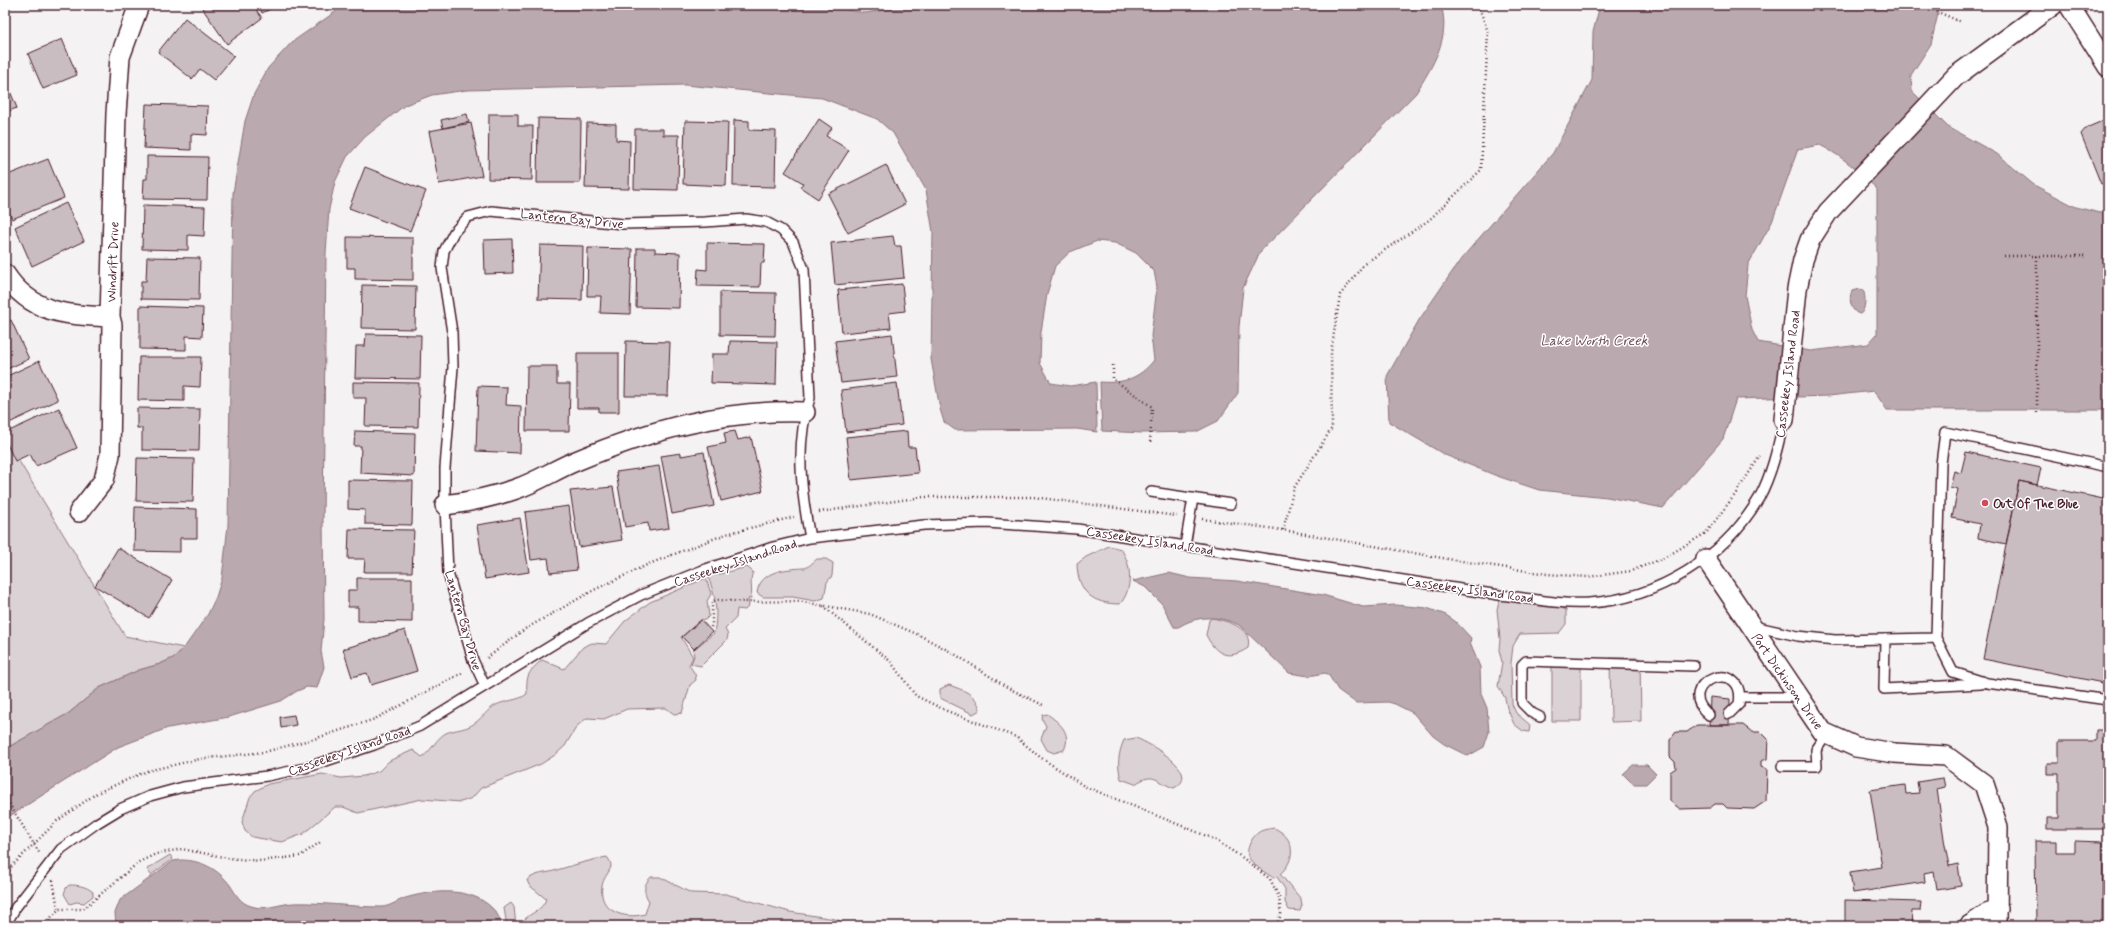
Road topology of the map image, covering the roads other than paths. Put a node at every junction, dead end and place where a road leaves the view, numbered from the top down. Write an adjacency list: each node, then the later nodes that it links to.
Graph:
1 (139, 5): 6 (street, Windrift Drive)
2 (2053, 5): 8 (street, Casseekey Island Road)
3 (2069, 5): 4 (street)
4 (2108, 67)
5 (5, 274): 6 (street)
6 (110, 317): 14 (street, Windrift Drive)
7 (805, 412): 13 (street); 13 (lane, Lantern Bay Drive); 15 (lane, Lantern Bay Drive)
8 (1784, 420): 17 (lane, Casseekey Island Road)
9 (2108, 467): 19 (lane)
10 (1151, 492): 11 (lane)
11 (1193, 498): 12 (lane); 16 (lane)
12 (1231, 504)
13 (445, 505): 23 (lane, Lantern Bay Drive)
14 (79, 512)
15 (810, 538): 16 (lane, Casseekey Island Road); 23 (lane, Casseekey Island Road)
16 (1185, 546): 17 (lane, Casseekey Island Road)
17 (1706, 559): 18 (street, Port Dickinson Drive)
18 (1750, 625): 20 (lane); 25 (street, Port Dickinson Drive)
19 (1936, 638): 20 (lane); 22 (lane)
20 (1885, 639): 22 (lane)
21 (1694, 666): 29 (lane)
22 (1986, 684): 26 (lane)
23 (485, 686): 33 (lane, Casseekey Island Road)
24 (1740, 697): 25 (lane); 27 (lane); 28 (lane)
25 (1798, 697): 30 (street, Port Dickinson Drive)
26 (2108, 700)
27 (1729, 714)
28 (1709, 715)
29 (1540, 717)
30 (1827, 734): 31 (lane); 32 (street, Port Dickinson Drive)
31 (1782, 766)
32 (1998, 918): 34 (street, Port Dickinson Drive)
33 (5, 926)
34 (1969, 926)

